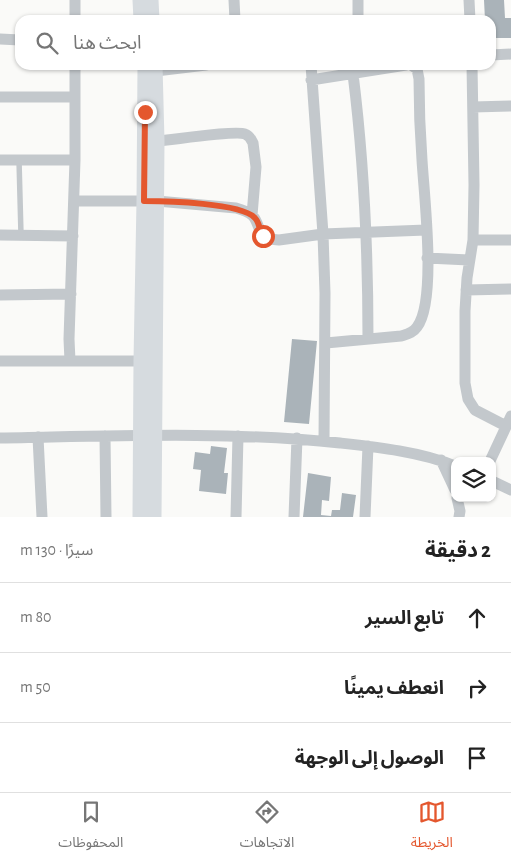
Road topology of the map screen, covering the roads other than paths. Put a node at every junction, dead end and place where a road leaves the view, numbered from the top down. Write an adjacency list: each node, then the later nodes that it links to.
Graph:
1 (75, 0): 7 (street)
2 (140, 0): 8 (main road)
3 (150, 0): 9 (main road)
4 (234, 0): 10 (street)
5 (358, 0): 11 (street)
6 (469, 0): 12 (street)
7 (75, 15)
8 (141, 15)
9 (152, 15)
10 (235, 15)
11 (358, 15)
12 (470, 15)
13 (0, 40): 14 (street)
14 (15, 40)
15 (511, 54): 16 (street)
16 (496, 56)
17 (75, 70): 27 (street)
18 (152, 70): 30 (main road)
19 (152, 70): 34 (main road)
20 (311, 70): 25 (street)
21 (377, 70): 24 (street)
22 (417, 70): 37 (street)
23 (472, 70): 29 (street)
24 (353, 74): 25 (street); 38 (street)
25 (311, 80): 39 (street)
26 (0, 97): 27 (street)
27 (74, 97): 33 (street)
28 (511, 106): 29 (street)
29 (473, 107): 43 (street)
30 (157, 141): 34 (main road); 36 (street)
31 (0, 160): 32 (street)
32 (19, 160): 33 (street); 41 (lane)
33 (75, 160): 35 (street)
34 (151, 201): 35 (street); 36 (street); 53 (main road); 57 (main road)
35 (74, 202): 42 (street)
36 (252, 215): 39 (street)
37 (426, 230): 38 (street); 45 (street)
38 (366, 231): 39 (street); 51 (street)
39 (323, 234): 52 (street)
40 (0, 235): 41 (street)
41 (21, 235): 42 (street)
42 (73, 236): 49 (street)
43 (472, 240): 44 (street); 46 (street)
44 (511, 240)
45 (428, 258): 46 (street); 51 (street)
46 (469, 260): 48 (street)
47 (511, 289): 48 (street)
48 (466, 290): 56 (street)
49 (71, 294): 50 (street); 55 (street)
50 (0, 295)
51 (368, 339): 52 (street)
52 (326, 343): 63 (street)
53 (141, 360): 55 (street); 57 (main road)
54 (0, 361): 55 (street)
55 (70, 361)
56 (509, 421): 65 (street)
57 (147, 435): 58 (street); 59 (street); 74 (main road); 75 (main road)
58 (105, 436): 60 (street); 73 (street)
59 (238, 436): 62 (street); 76 (street)
60 (38, 437): 61 (street); 72 (street)
61 (0, 438)
62 (297, 438): 63 (street); 77 (street)
63 (324, 441): 64 (street)
64 (368, 446): 66 (street); 78 (street)
65 (492, 457)
66 (441, 460): 67 (street); 68 (street)
67 (451, 464)
68 (451, 481)
69 (496, 483): 70 (street)
70 (511, 490)
71 (458, 502): 79 (street)
72 (42, 517)
73 (106, 517)
74 (140, 517)
75 (154, 517)
76 (236, 517)
77 (294, 517)
78 (365, 517)
79 (460, 517)

